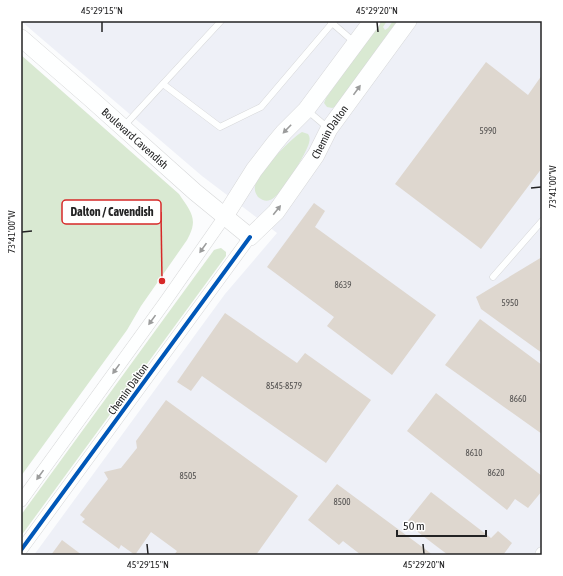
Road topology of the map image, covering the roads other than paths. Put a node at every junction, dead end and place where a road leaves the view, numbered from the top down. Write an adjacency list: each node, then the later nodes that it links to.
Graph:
1 (221, 21): 7 (lane)
2 (372, 21): 6 (main road, Chemin Dalton)
3 (408, 21): 10 (main road, Chemin Dalton, one-way to 3)
4 (332, 22): 6 (lane); 7 (lane)
5 (21, 38): 9 (main road, Boulevard Cavendish)
6 (355, 43): 8 (main road, Chemin Dalton)
7 (163, 84): 9 (lane)
8 (306, 110): 10 (lane); 11 (main road, Chemin Dalton, one-way to 11)
9 (122, 127): 11 (main road, Boulevard Cavendish)
10 (329, 129): 13 (main road, Chemin Dalton, one-way to 10)
11 (225, 216): 13 (main road, Boulevard Cavendish); 15 (street, Chemin Dalton, one-way to 15)
12 (542, 221): 14 (lane)
13 (250, 237): 16 (street, Chemin Dalton)
14 (493, 277)
15 (21, 501)
16 (21, 550)

